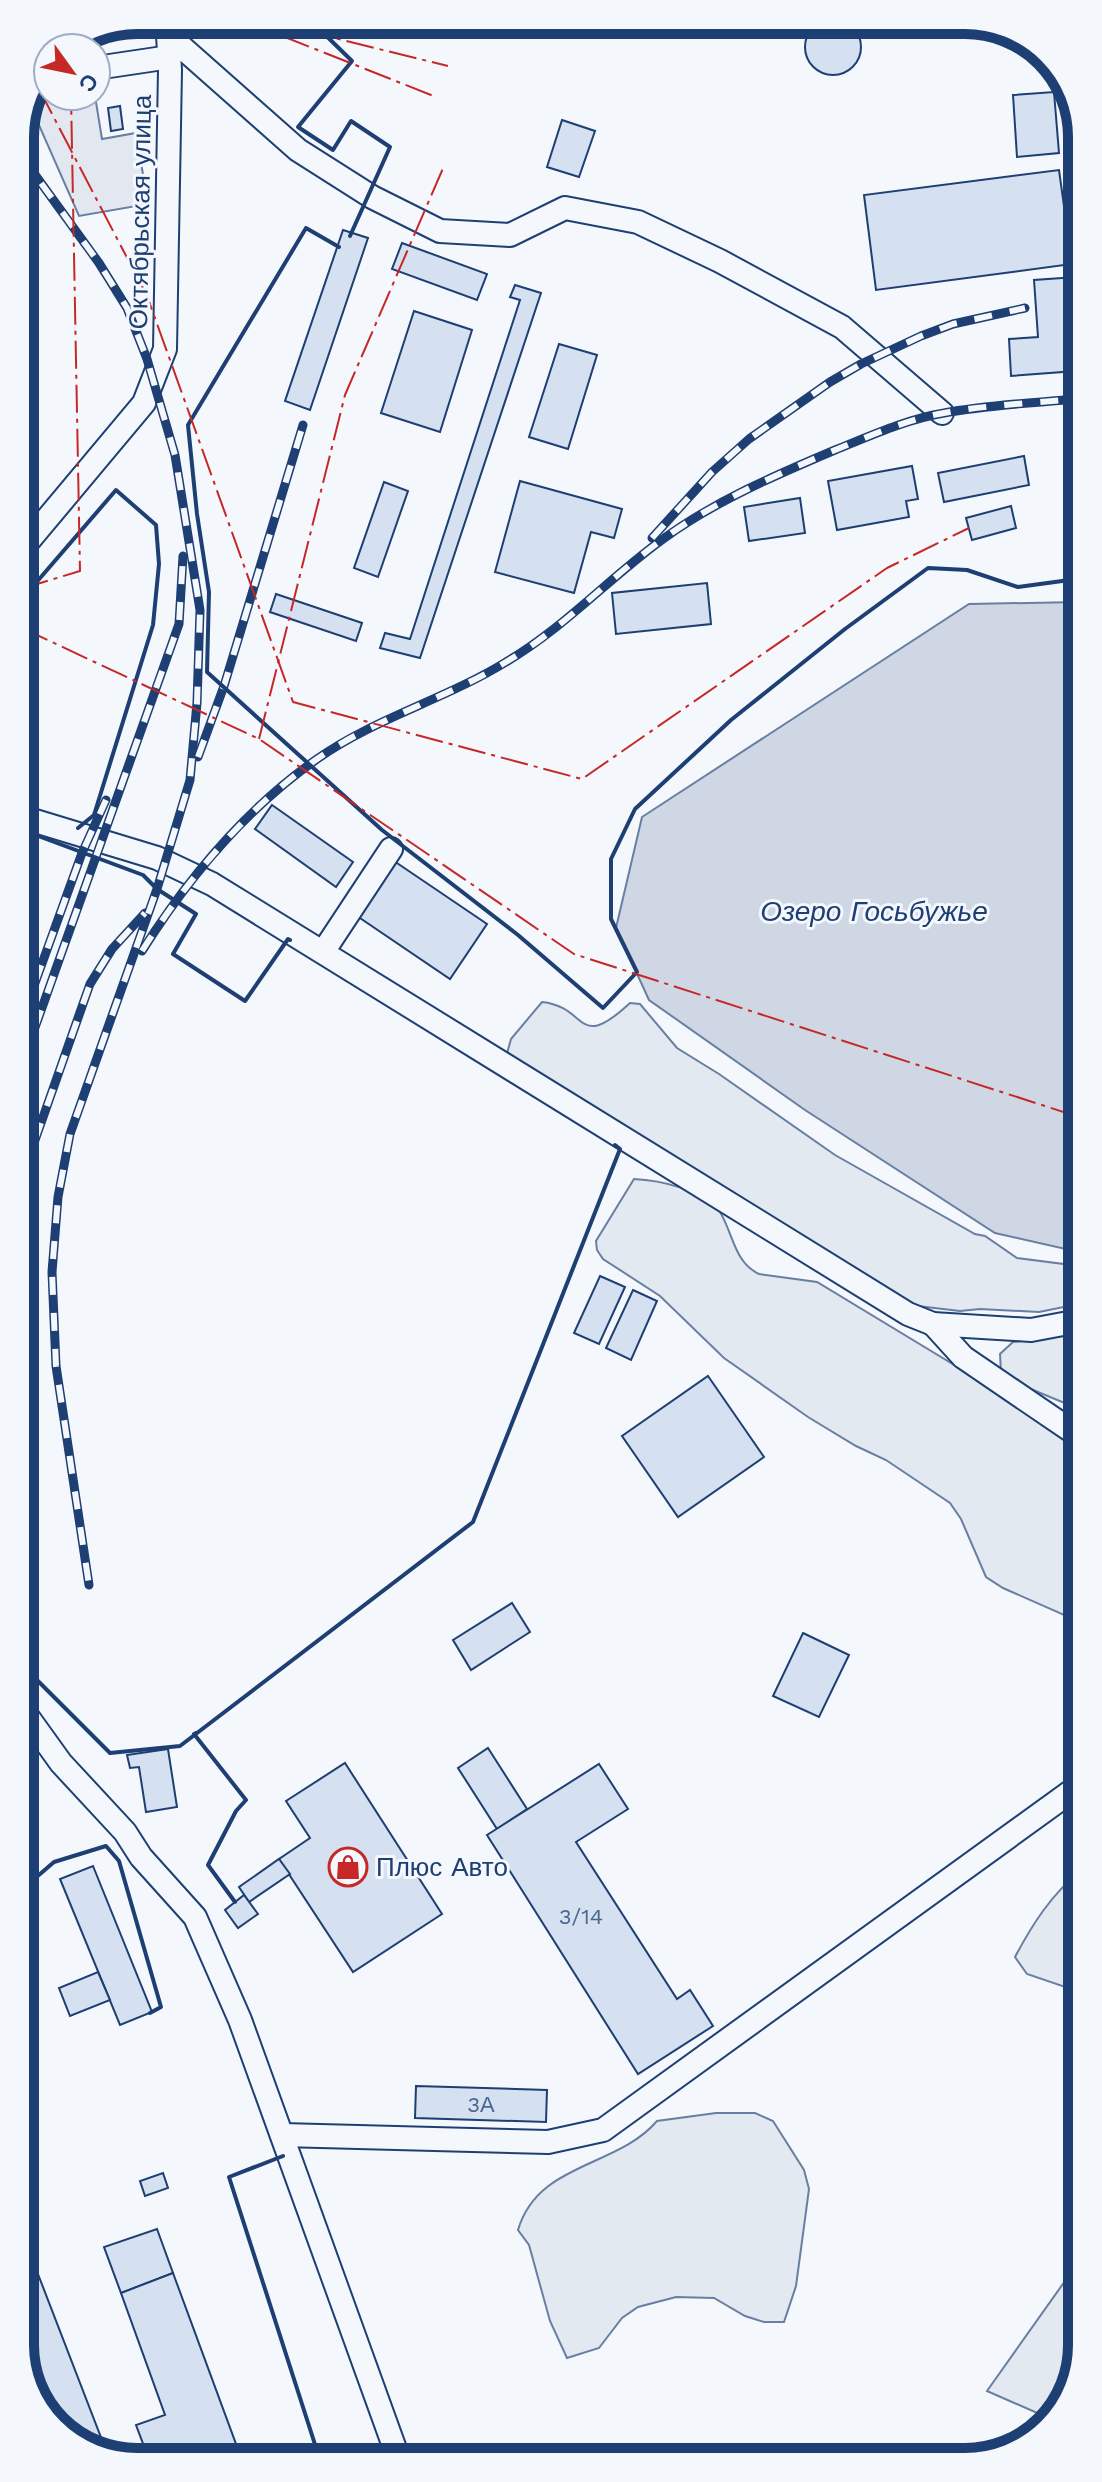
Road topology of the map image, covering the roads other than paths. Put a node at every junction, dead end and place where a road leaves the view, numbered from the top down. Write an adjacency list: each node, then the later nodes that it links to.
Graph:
1 (166, 37): 2 (street); 3 (street); 4 (street, Октябрьская улица)
2 (112, 61)
3 (942, 413)
4 (34, 534)
5 (34, 821): 7 (street)
6 (391, 849): 7 (street)
7 (323, 952): 9 (street)
8 (1068, 1323): 9 (street)
9 (933, 1324): 10 (street)
10 (1068, 1429)
11 (34, 1726): 13 (street)
12 (1068, 1794): 13 (street)
13 (282, 2135): 14 (street)
14 (395, 2448)

